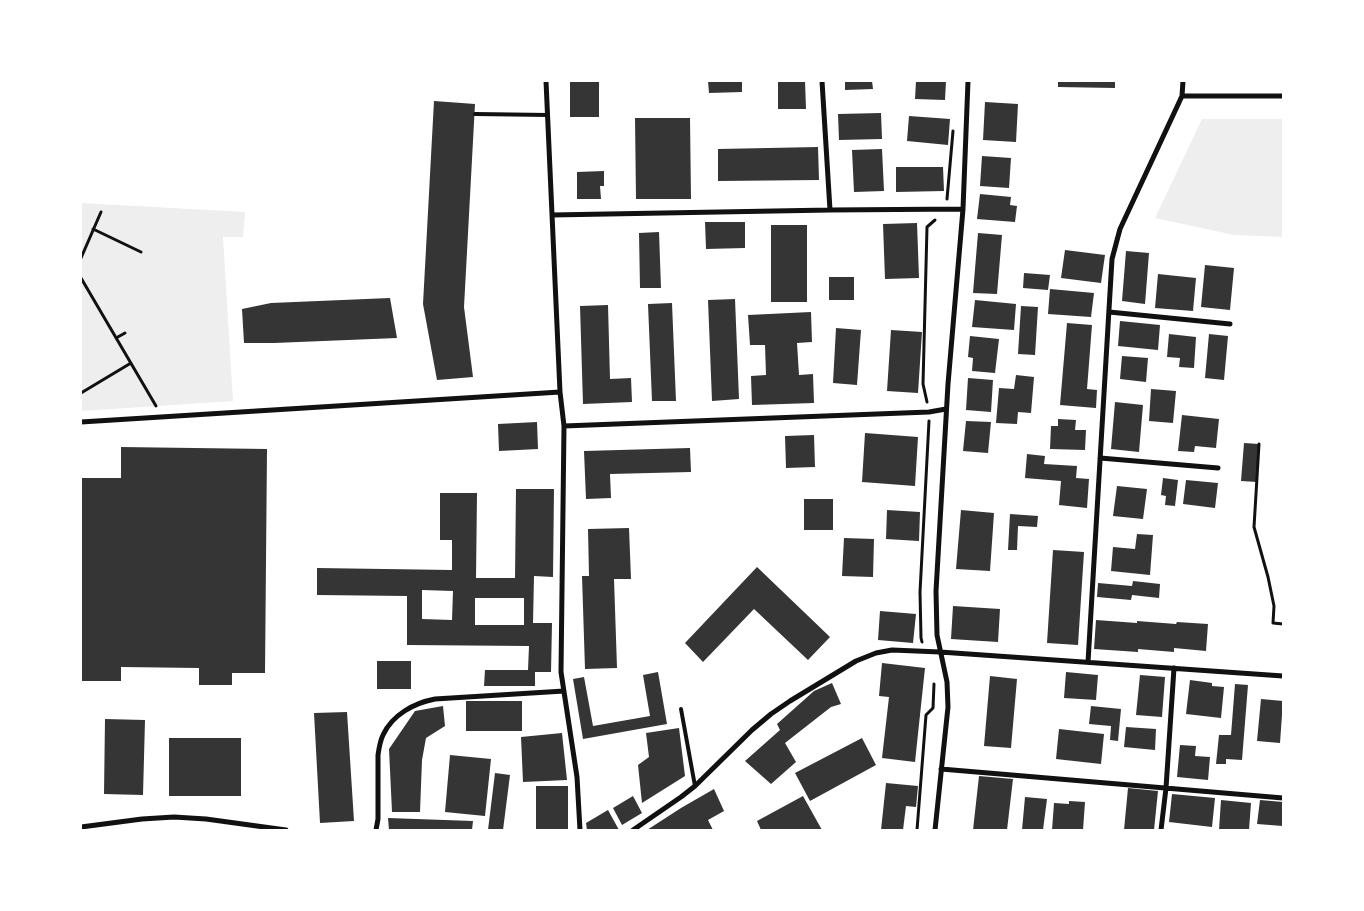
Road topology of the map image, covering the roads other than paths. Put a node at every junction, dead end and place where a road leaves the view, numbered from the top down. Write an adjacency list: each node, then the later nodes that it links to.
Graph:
1 (546, 81): 8 (street)
2 (822, 81): 9 (street)
3 (968, 81): 10 (street)
4 (1183, 81): 5 (street)
5 (1182, 96): 6 (street); 12 (street)
6 (1283, 96)
7 (475, 114): 8 (lane)
8 (548, 115): 11 (street)
9 (830, 210): 10 (street); 11 (street)
10 (963, 210): 15 (street)
11 (552, 215): 14 (street)
12 (1109, 312): 13 (street); 18 (street)
13 (1230, 324)
14 (560, 392): 16 (street); 17 (street)
15 (946, 409): 17 (street); 20 (street)
16 (81, 422)
17 (564, 426): 24 (street)
18 (1100, 458): 19 (street); 21 (street)
19 (1218, 468)
20 (940, 652): 21 (street); 26 (street); 27 (street)
21 (1088, 662): 22 (street)
22 (1174, 668): 23 (street); 28 (street)
23 (1283, 676)
24 (564, 691): 32 (street); 33 (street)
25 (681, 708): 27 (lane)
26 (941, 769): 28 (street); 35 (street)
27 (695, 786): 34 (street)
28 (1166, 788): 29 (street); 36 (street)
29 (1283, 798)
30 (81, 827): 31 (street)
31 (286, 830)
32 (376, 830)
33 (580, 830)
34 (633, 830)
35 (935, 830)
36 (1161, 830)

